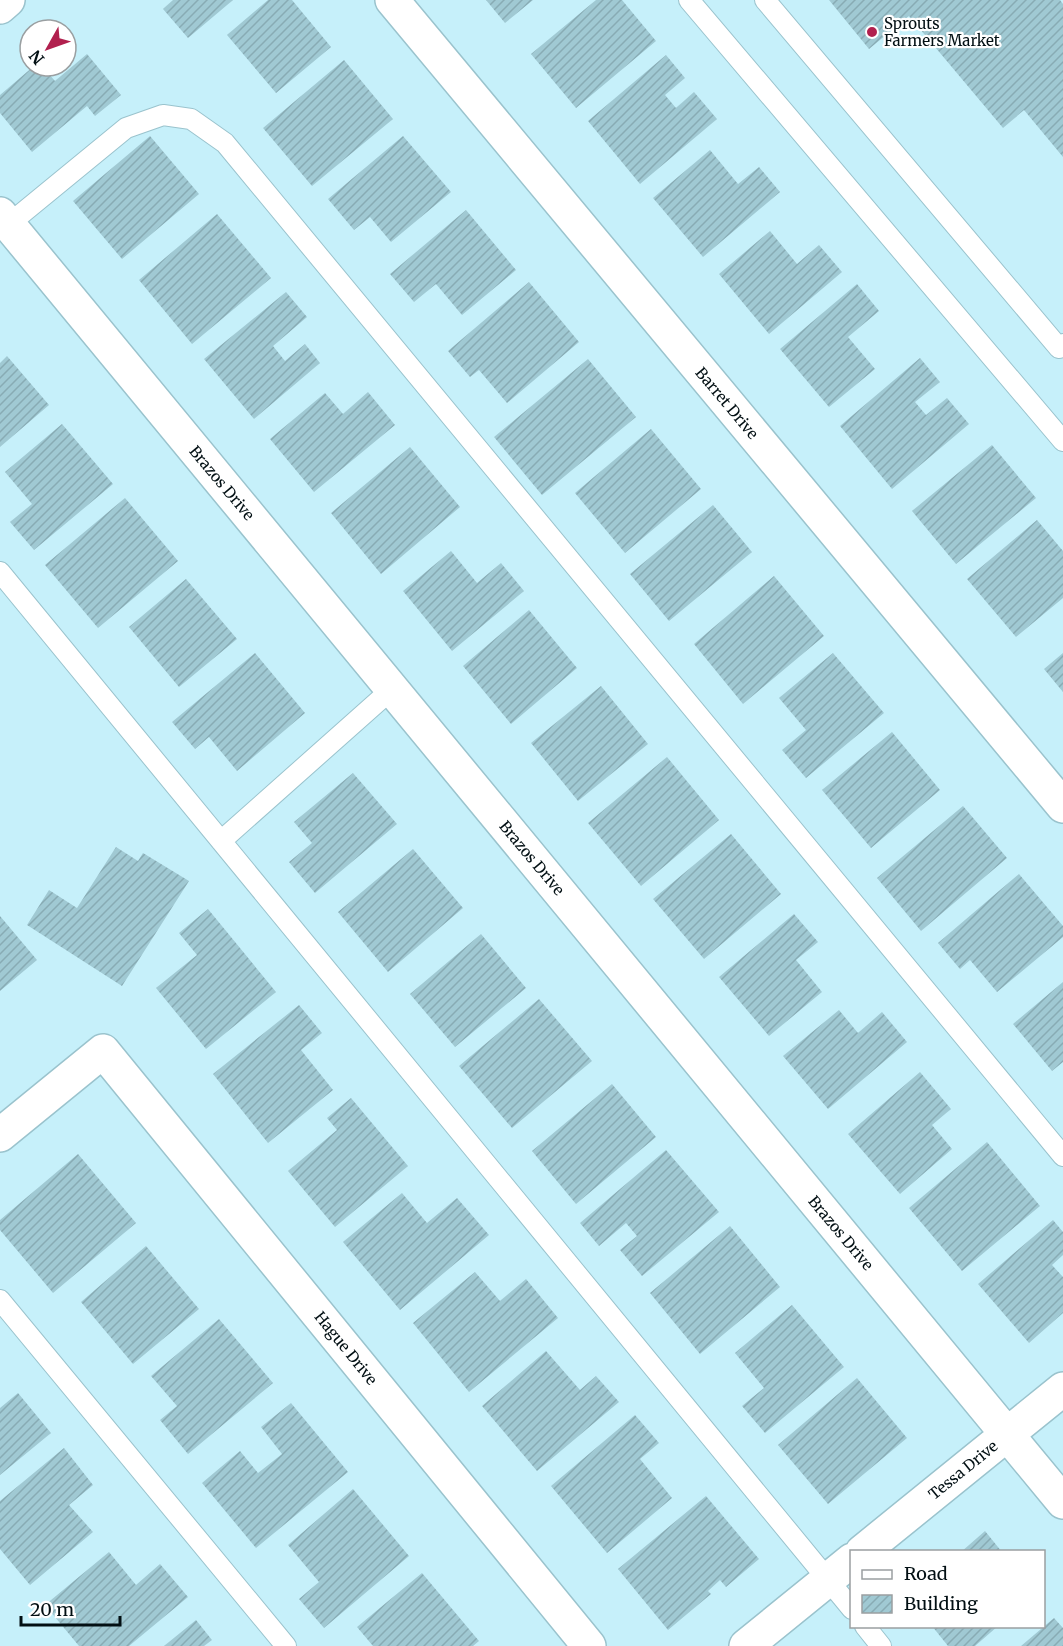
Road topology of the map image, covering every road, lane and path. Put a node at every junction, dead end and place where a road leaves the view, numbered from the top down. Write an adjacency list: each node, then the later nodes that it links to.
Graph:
1 (8, 0): 5 (street)
2 (392, 0): 11 (street, Barret Drive)
3 (689, 0): 8 (lane)
4 (765, 0): 7 (lane)
5 (0, 7)
6 (4, 219): 10 (street, Brazos Drive); 14 (lane)
7 (1063, 344)
8 (1063, 441)
9 (0, 573): 12 (lane)
10 (392, 689): 12 (lane); 17 (street, Brazos Drive)
11 (1063, 806)
12 (221, 841): 20 (lane)
13 (0, 1135): 24 (street, Hague Drive)
14 (1063, 1156)
15 (0, 1300): 23 (lane)
16 (1063, 1389): 17 (street, Tessa Drive)
17 (1007, 1434): 18 (street, Brazos Drive); 19 (street, Tessa Drive)
18 (1063, 1502)
19 (863, 1550)
20 (840, 1570): 21 (lane); 25 (street)
21 (850, 1602)
22 (868, 1628): 26 (lane)
23 (286, 1646)
24 (589, 1646)
25 (746, 1646)
26 (881, 1646)

